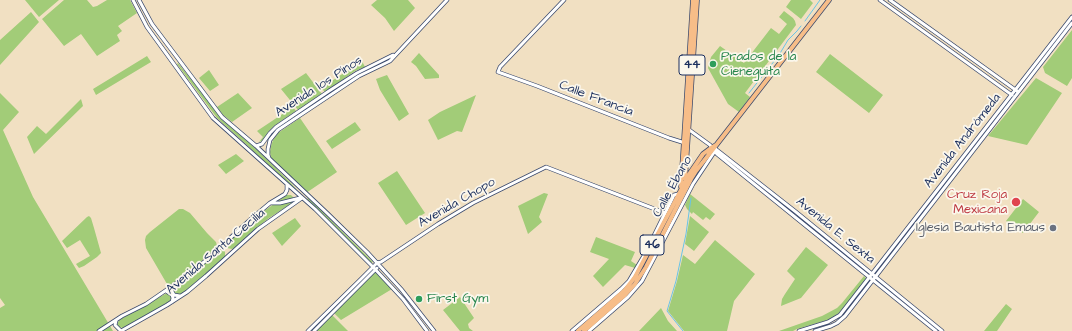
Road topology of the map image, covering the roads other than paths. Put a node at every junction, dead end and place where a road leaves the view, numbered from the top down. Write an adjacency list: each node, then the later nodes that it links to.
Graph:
1 (133, 0): 13 (street)
2 (139, 0): 12 (street)
3 (446, 0): 19 (street, Avenida los Pinos)
4 (564, 0): 20 (street, Calle Francia)
5 (693, 0): 18 (main road, 44)
6 (697, 0): 18 (main road, 44)
7 (829, 0): 22 (main road, 46)
8 (880, 0): 16 (street)
9 (890, 0): 14 (street)
10 (1072, 17): 14 (street, Avenida Andrómeda)
11 (1072, 23): 15 (street, Avenida Andrómeda)
12 (178, 59): 13 (street); 21 (street)
13 (182, 75): 25 (street)
14 (1016, 90): 15 (street); 16 (street, Avenida Andrómeda)
15 (1019, 92): 17 (street, Avenida Andrómeda)
16 (1012, 94): 17 (street); 40 (street, Avenida Andrómeda)
17 (1015, 97): 40 (street, Avenida Andrómeda)
18 (686, 128): 20 (main road, 44); 22 (street)
19 (271, 134): 21 (street, Avenida los Pinos); 23 (street, Avenida los Pinos)
20 (685, 143): 24 (main road, 44); 26 (main road, 44)
21 (256, 146): 23 (street)
22 (713, 148): 24 (main road, Calle Ébano / 46); 26 (main road, Calle Ébano / 46); 32 (street); 40 (street, Avenida E. Sexta); 41 (street, Avenida E. Sexta)
23 (269, 159): 28 (street)
24 (685, 181): 26 (main road, Calle Ébano / 46)
25 (287, 185): 29 (street); 30 (street, Avenida Santa Cecilia)
26 (683, 190): 27 (main road, Calle Ébano / 46); 33 (main road, Calle Ébano / 46)
27 (678, 194): 35 (street); 37 (main road, Calle Ébano / 46)
28 (307, 195): 29 (street); 38 (street)
29 (302, 198): 31 (street); 34 (street, Avenida Santa Cecilia); 39 (street)
30 (270, 203): 31 (street); 43 (street, Avenida Santa Cecilia)
31 (280, 203): 34 (street)
32 (681, 207): 33 (main road); 36 (street)
33 (675, 210): 36 (main road, Calle Ébano / 46)
34 (283, 211): 45 (street, Avenida Santa Cecilia)
35 (665, 213): 37 (street); 38 (street, Avenida Chopo)
36 (671, 223): 57 (main road, Calle Ébano / 46); 58 (street)
37 (655, 236): 55 (street); 56 (main road, Calle Ébano / 46)
38 (379, 264): 39 (street, Avenida Chopo); 54 (street)
39 (374, 268): 51 (street, Avenida Chopo); 52 (street, Avenida Chopo); 53 (street)
40 (874, 275): 41 (street, Avenida Andrómeda); 42 (street, Avenida Andrómeda); 62 (street, Avenida E. Sexta)
41 (870, 278): 42 (street, Avenida E. Sexta); 59 (street, Avenida Andrómeda)
42 (873, 280): 60 (street, Avenida Andrómeda); 61 (street, Avenida E. Sexta)
43 (170, 288): 44 (street, Avenida Santa Cecilia); 45 (street)
44 (166, 291): 46 (street); 47 (street, Avenida Santa Cecilia)
45 (180, 296): 46 (street, Avenida Santa Cecilia)
46 (172, 302): 50 (street, Avenida Santa Cecilia)
47 (116, 321): 48 (street, Avenida Santa Cecilia); 50 (street)
48 (100, 330): 49 (street)
49 (106, 331)
50 (121, 331)
51 (308, 331)
52 (314, 331)
53 (426, 331)
54 (434, 331)
55 (572, 331)
56 (578, 331)
57 (584, 331)
58 (589, 331)
59 (799, 331)
60 (815, 331)
61 (936, 331)
62 (942, 331)

